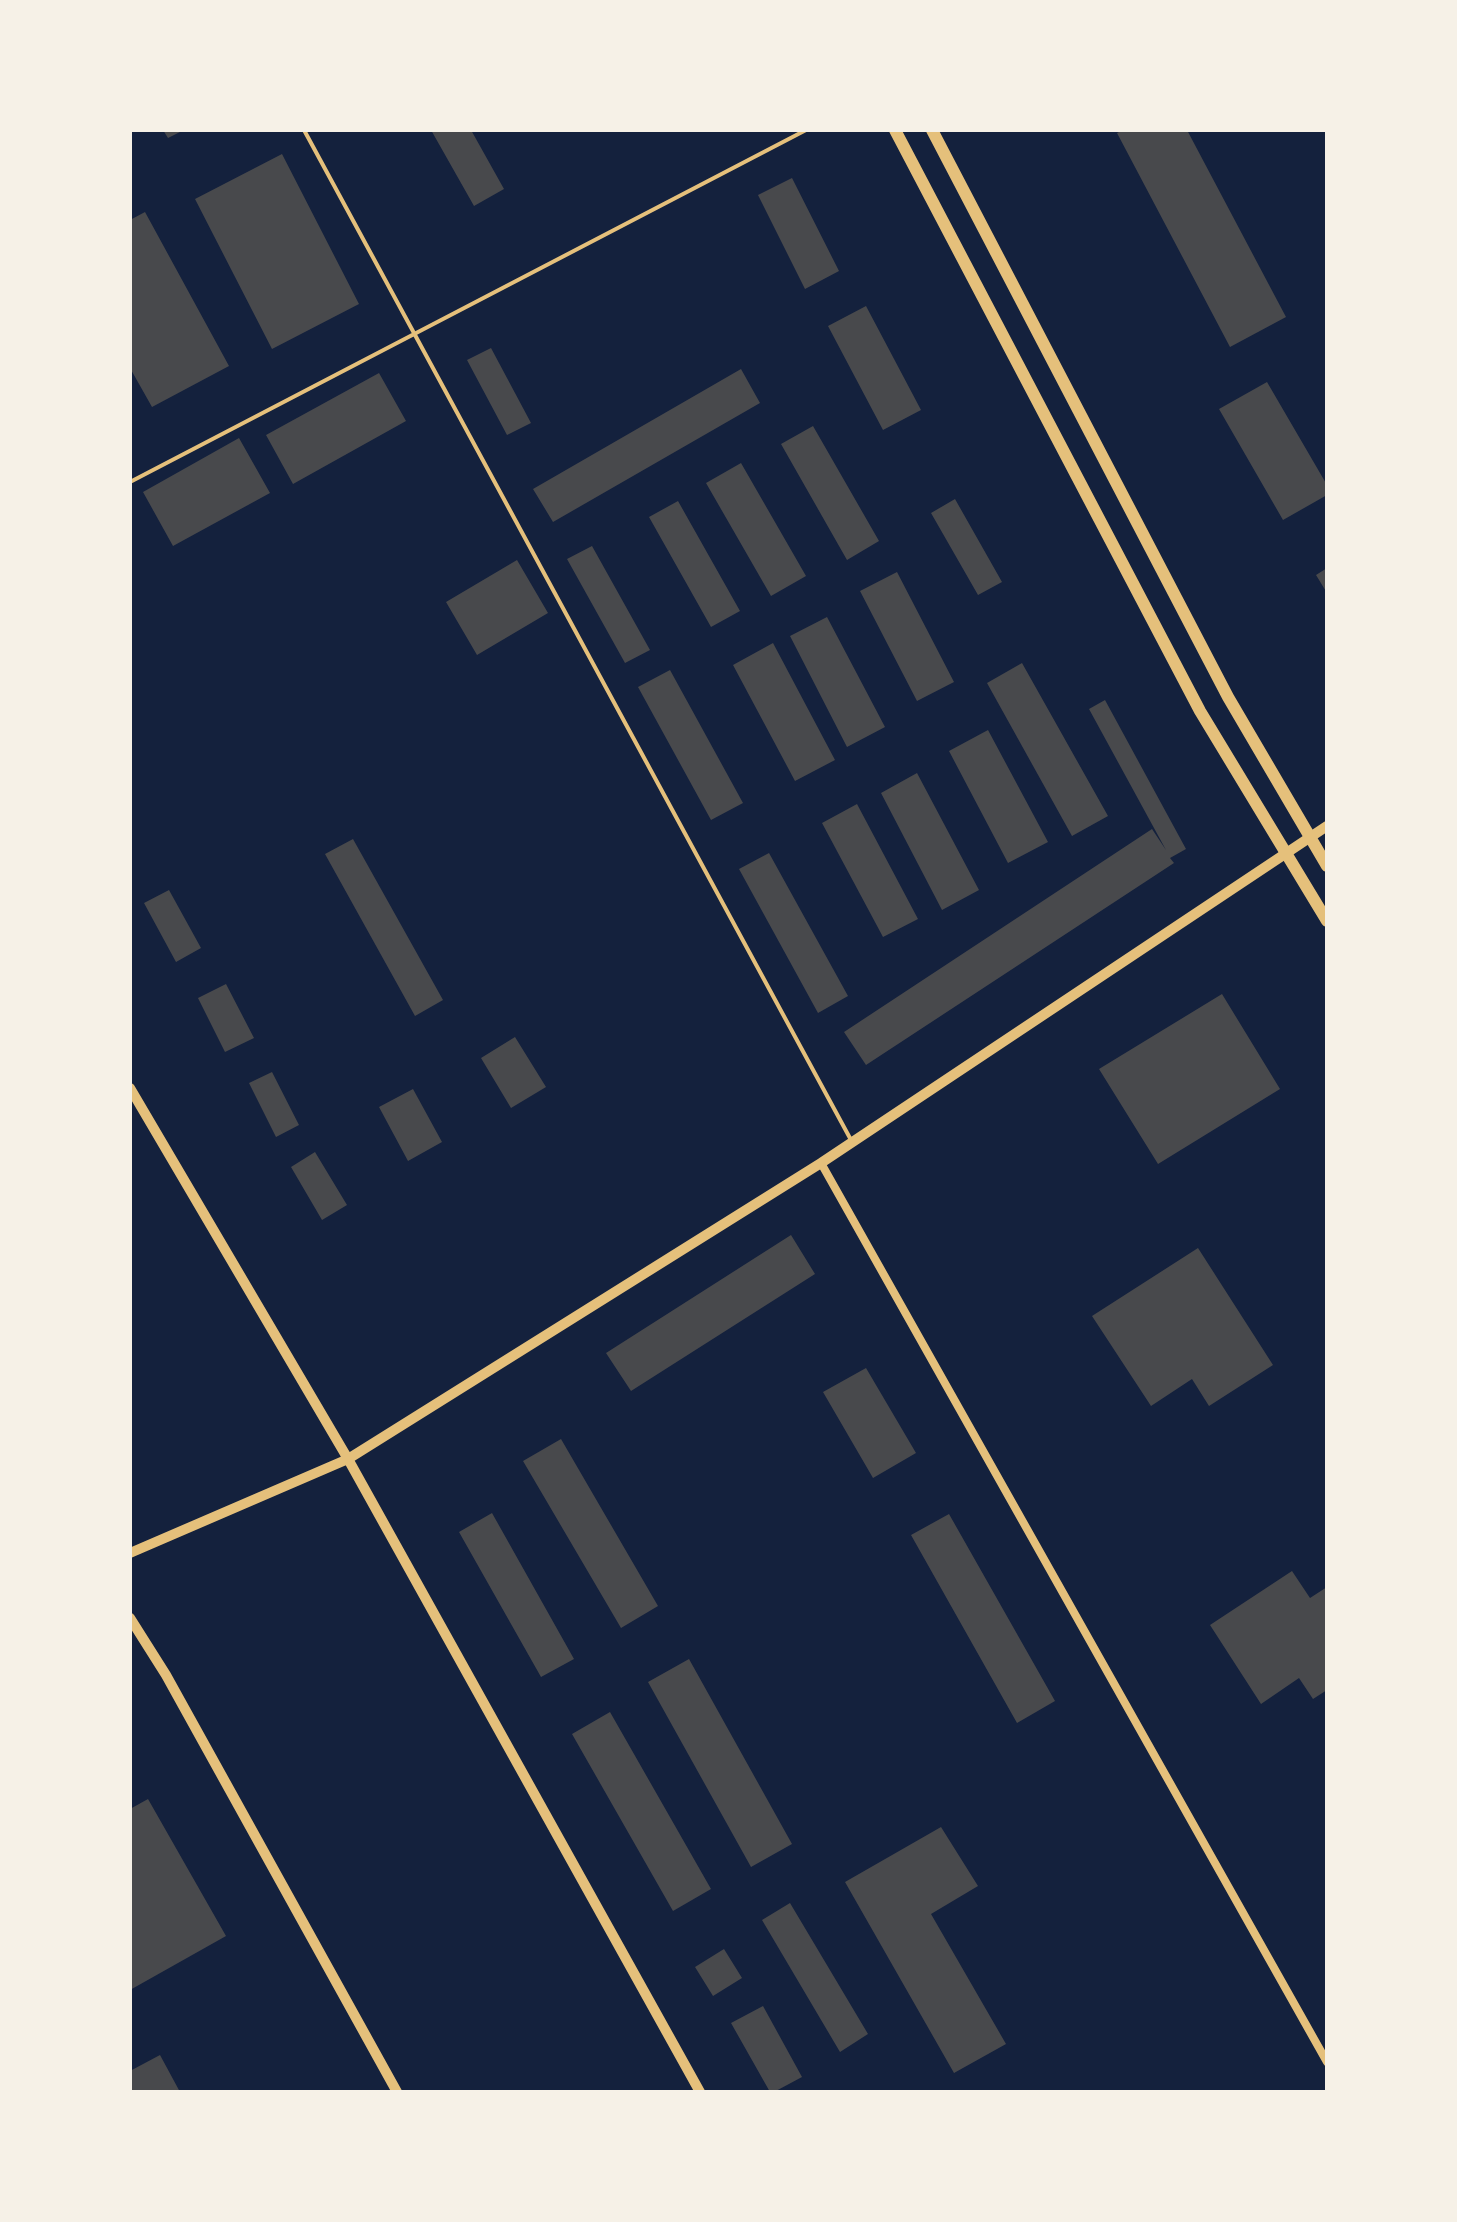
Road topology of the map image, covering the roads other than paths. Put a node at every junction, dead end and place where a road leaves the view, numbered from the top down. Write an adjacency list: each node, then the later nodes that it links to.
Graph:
1 (304, 130): 5 (lane)
2 (806, 130): 5 (lane)
3 (895, 130): 9 (main road)
4 (932, 130): 8 (main road)
5 (414, 333): 6 (lane); 13 (lane)
6 (130, 482)
7 (1327, 826): 8 (street)
8 (1309, 838): 9 (street); 10 (main road)
9 (1284, 854): 11 (main road); 13 (street)
10 (1327, 866)
11 (1327, 921)
12 (130, 1088): 15 (street)
13 (853, 1142): 14 (street)
14 (821, 1163): 15 (street); 18 (street)
15 (348, 1459): 16 (street); 20 (street)
16 (130, 1553)
17 (130, 1618): 19 (street)
18 (1327, 2062)
19 (397, 2092)
20 (700, 2092)

